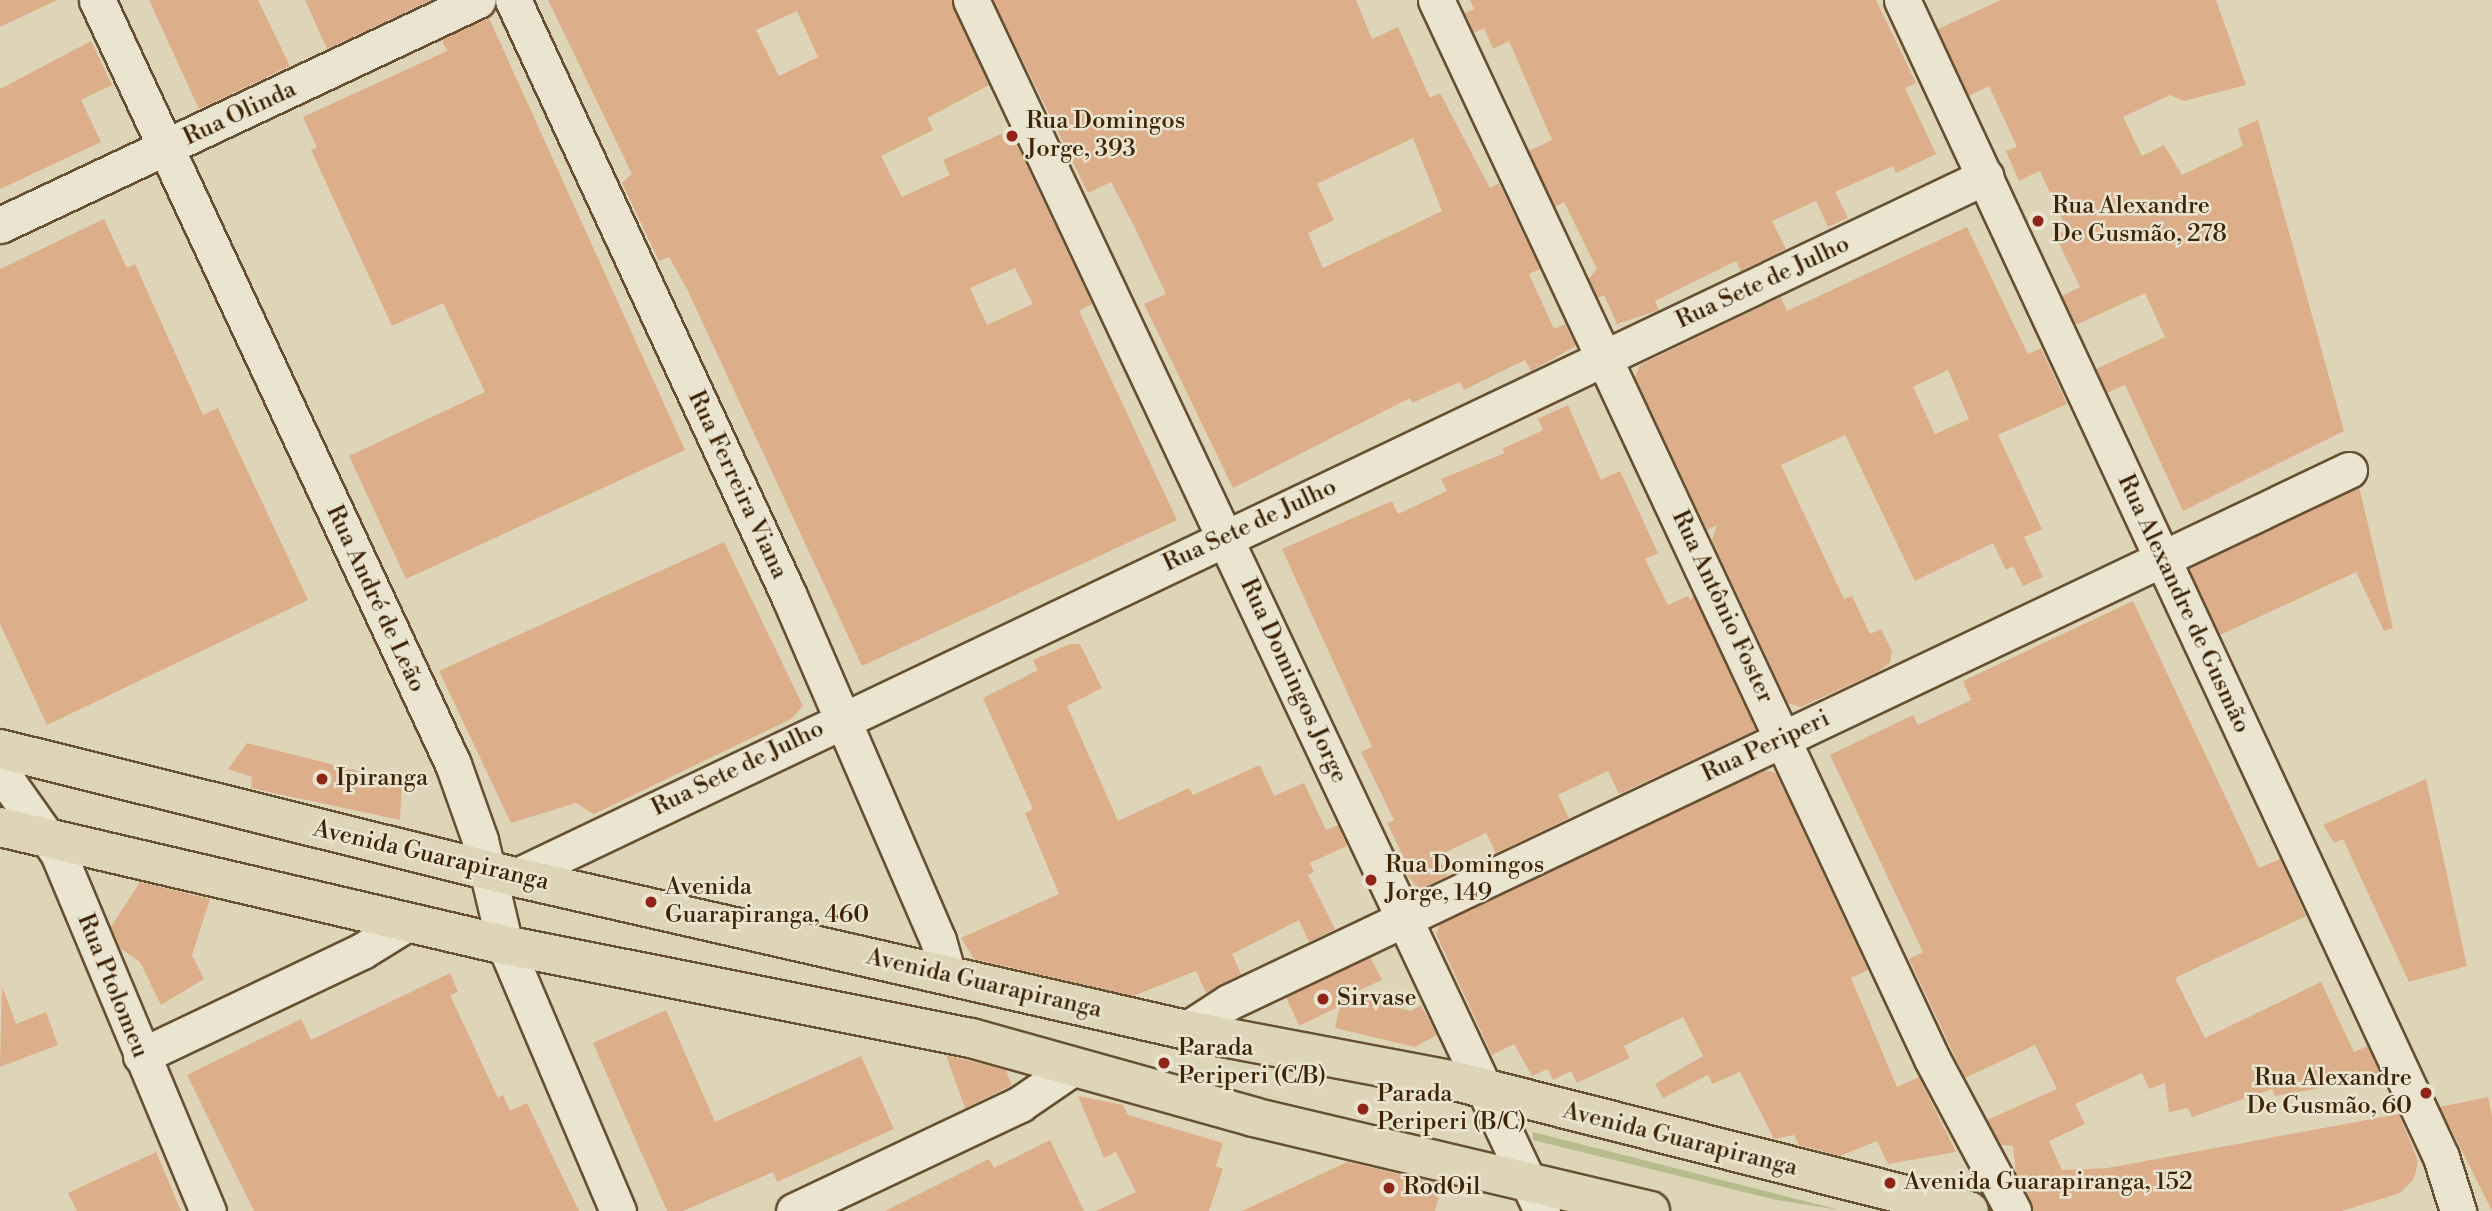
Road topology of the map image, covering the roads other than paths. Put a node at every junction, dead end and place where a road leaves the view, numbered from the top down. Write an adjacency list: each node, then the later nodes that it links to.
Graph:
1 (97, 0): 7 (street, Rua André de Leão)
2 (478, 0): 7 (street, Rua Olinda)
3 (513, 0): 14 (street, Rua Ferreira Viana)
4 (971, 0): 12 (street, Rua Domingos Jorge)
5 (1436, 0): 10 (street, Rua Antônio Foster)
6 (1902, 0): 8 (street, Rua Alexandre de Gusmão)
7 (167, 148): 9 (street, Rua Olinda); 20 (street, Rua André de Leão)
8 (1986, 176): 10 (street, Rua Sete de Julho); 13 (street, Rua Alexandre de Gusmão)
9 (0, 225)
10 (1606, 357): 12 (street, Rua Sete de Julho); 15 (street, Rua Antônio Foster)
11 (2349, 470): 13 (street, Rua Periperi)
12 (1226, 537): 14 (street, Rua Sete de Julho); 21 (street, Rua Domingos Jorge)
13 (2162, 559): 15 (street, Rua Periperi); 36 (street, Rua Alexandre de Gusmão)
14 (842, 719): 20 (street, Rua Sete de Julho); 24 (street, Rua Ferreira Viana)
15 (1783, 735): 21 (street, Rua Periperi); 35 (street, Rua Antônio Foster)
16 (0, 749): 20 (main road, Avenida Guarapiranga)
17 (0, 771): 19 (street, Rua Ptolomeu)
18 (0, 827): 19 (main road)
19 (50, 837): 22 (main road); 26 (street, Rua Ptolomeu)
20 (501, 874): 23 (street, Rua André de Leão); 24 (main road, Avenida Guarapiranga)
21 (1406, 919): 25 (street, Rua Periperi); 28 (street, Rua Domingos Jorge)
22 (409, 922): 23 (main road); 26 (street)
23 (505, 945): 27 (main road); 31 (street, Rua André de Leão)
24 (948, 976): 25 (main road, Avenida Guarapiranga)
25 (1186, 1030): 28 (main road, Avenida Guarapiranga)
26 (141, 1056): 30 (street, Rua Ptolomeu)
27 (1074, 1067): 29 (main road); 32 (street)
28 (1490, 1093): 29 (street, Rua Domingos Jorge); 34 (main road, Avenida Guarapiranga)
29 (1534, 1196): 33 (main road)
30 (208, 1211)
31 (618, 1211)
32 (794, 1211)
33 (1650, 1211)
34 (1969, 1211)
35 (2013, 1211)
36 (2458, 1211)

